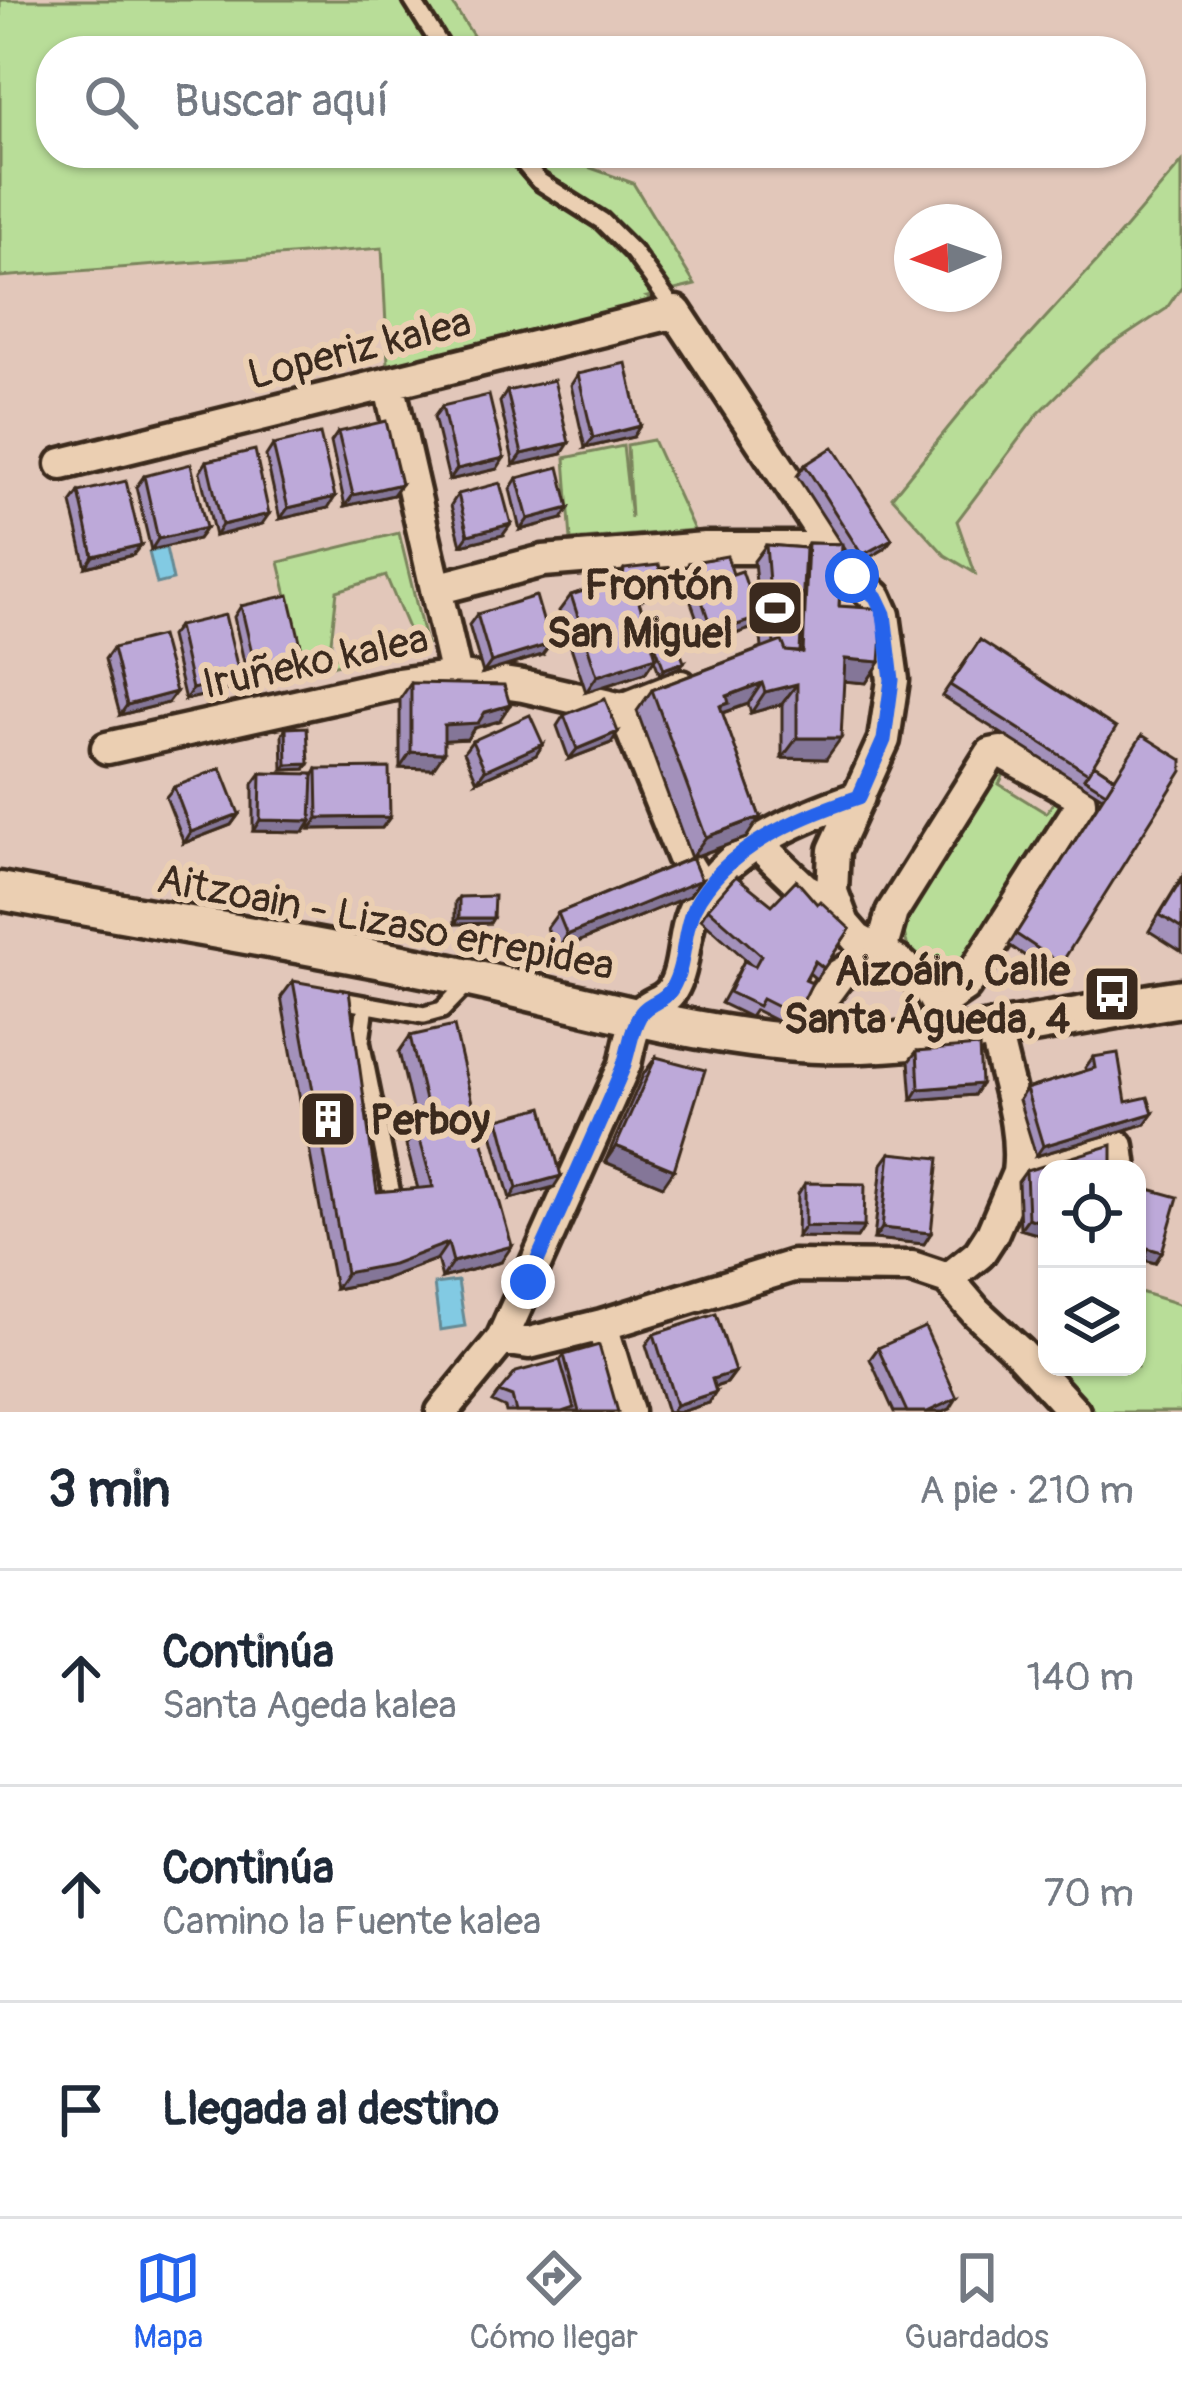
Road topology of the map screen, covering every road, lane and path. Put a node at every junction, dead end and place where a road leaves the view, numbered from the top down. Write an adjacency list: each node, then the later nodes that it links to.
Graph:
1 (412, 0): 2 (lane)
2 (435, 36)
3 (528, 168): 4 (lane)
4 (676, 312): 5 (street, Loperiz kalea); 7 (street)
5 (389, 383): 6 (street, Loperiz kalea); 8 (street, Iruñeko kalea)
6 (62, 464)
7 (832, 548): 8 (street, Iruñeko kalea); 13 (street)
8 (436, 589): 10 (street, Iruñeko kalea)
9 (710, 675): 11 (street)
10 (456, 676): 11 (street); 12 (street, Iruñeko kalea)
11 (622, 709): 16 (street)
12 (106, 748)
13 (859, 797): 14 (street); 17 (street)
14 (756, 842): 16 (street); 17 (street)
15 (0, 891): 19 (street, Aitzoain - Lizaso errepidea)
16 (704, 892): 23 (street)
17 (837, 905): 18 (street)
18 (880, 951): 24 (street); 25 (street); 25 (street)
19 (472, 979): 22 (lane); 23 (street, Aitzoain - Lizaso errepidea)
20 (306, 993): 22 (lane)
21 (1182, 998): 26 (street, Aitzoain - Lizaso errepidea)
22 (367, 1005): 31 (lane)
23 (638, 1018): 25 (street, Aitzoain - Lizaso errepidea); 34 (street)
24 (805, 1021)
25 (939, 1021): 26 (street, Aitzoain - Lizaso errepidea)
26 (995, 1029): 30 (street)
27 (1059, 1160): 28 (street)
28 (1119, 1160)
29 (1038, 1167): 30 (street)
30 (1018, 1173): 32 (street)
31 (392, 1194)
32 (948, 1280): 33 (street); 37 (street)
33 (602, 1325): 34 (street); 36 (street)
34 (502, 1339): 35 (street)
35 (442, 1412)
36 (628, 1412)
37 (1074, 1412)

